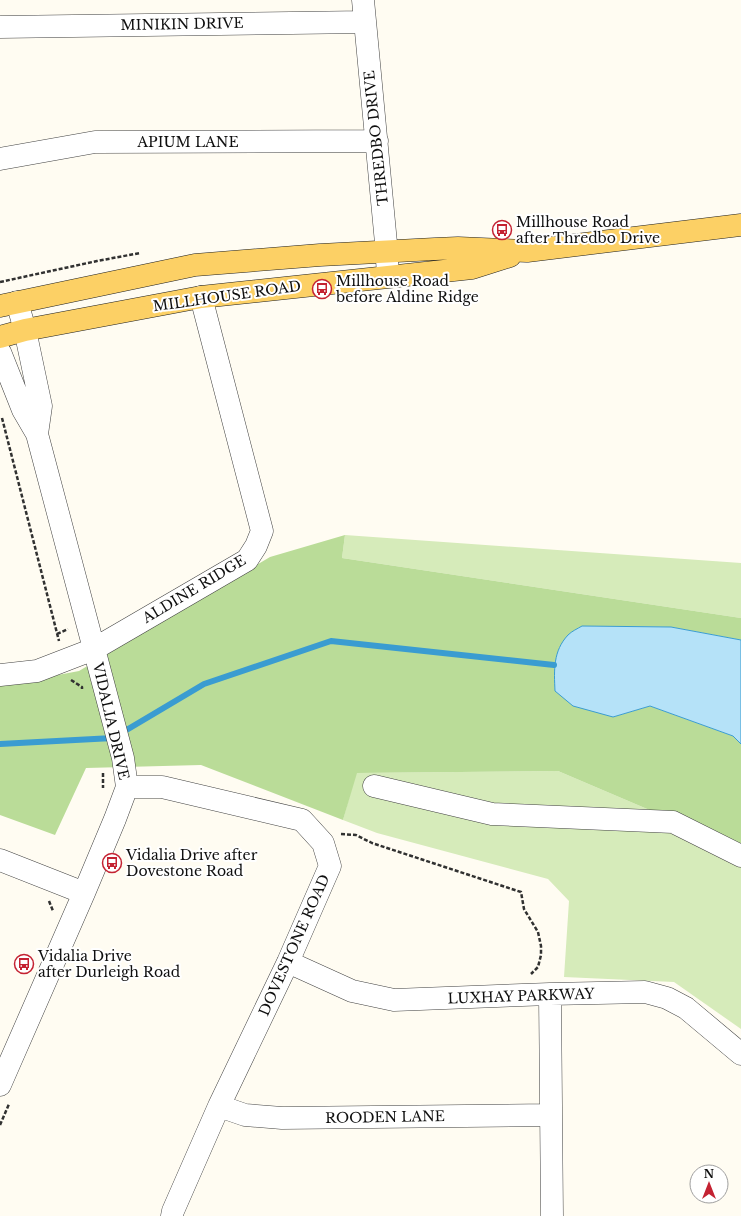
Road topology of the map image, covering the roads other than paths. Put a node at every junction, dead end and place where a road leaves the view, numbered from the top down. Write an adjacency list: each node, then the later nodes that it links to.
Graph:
1 (362, 0): 2 (street, THREDBO DRIVE)
2 (365, 22): 3 (street, MINIKIN DRIVE); 4 (street, THREDBO DRIVE)
3 (0, 27)
4 (377, 141): 5 (street, APIUM LANE); 8 (street, THREDBO DRIVE)
5 (0, 158)
6 (741, 225): 7 (main road, MILLHOUSE ROAD)
7 (527, 251): 8 (main road, MILLHOUSE ROAD); 9 (main road, MILLHOUSE ROAD)
8 (387, 252): 9 (street, THREDBO DRIVE); 11 (main road, MILLHOUSE ROAD)
9 (388, 276): 10 (main road, MILLHOUSE ROAD)
10 (201, 297): 12 (main road, MILLHOUSE ROAD); 16 (street, ALDINE RIDGE)
11 (8, 304): 12 (street, VIDALIA DRIVE)
12 (25, 330): 13 (main road, MILLHOUSE ROAD); 15 (street, VIDALIA DRIVE)
13 (0, 337)
14 (0, 352): 15 (street, VIDALIA DRIVE)
15 (37, 434): 16 (street, VIDALIA DRIVE)
16 (94, 649): 17 (street, ALDINE RIDGE); 18 (street, VIDALIA DRIVE)
17 (0, 675)
18 (127, 786): 22 (street, VIDALIA DRIVE); 23 (street, DOVESTONE ROAD)
19 (374, 786): 20 (street)
20 (741, 856)
21 (0, 860): 22 (street)
22 (84, 893): 26 (street, VIDALIA DRIVE)
23 (288, 962): 24 (street, LUXHAY PARKWAY); 27 (street, DOVESTONE ROAD)
24 (550, 994): 25 (street, LUXHAY PARKWAY); 28 (street)
25 (741, 1054)
26 (1, 1080)
27 (219, 1106): 28 (street, ROODEN LANE); 29 (street, DOVESTONE ROAD)
28 (551, 1115): 30 (street)
29 (172, 1216)
30 (552, 1216)

